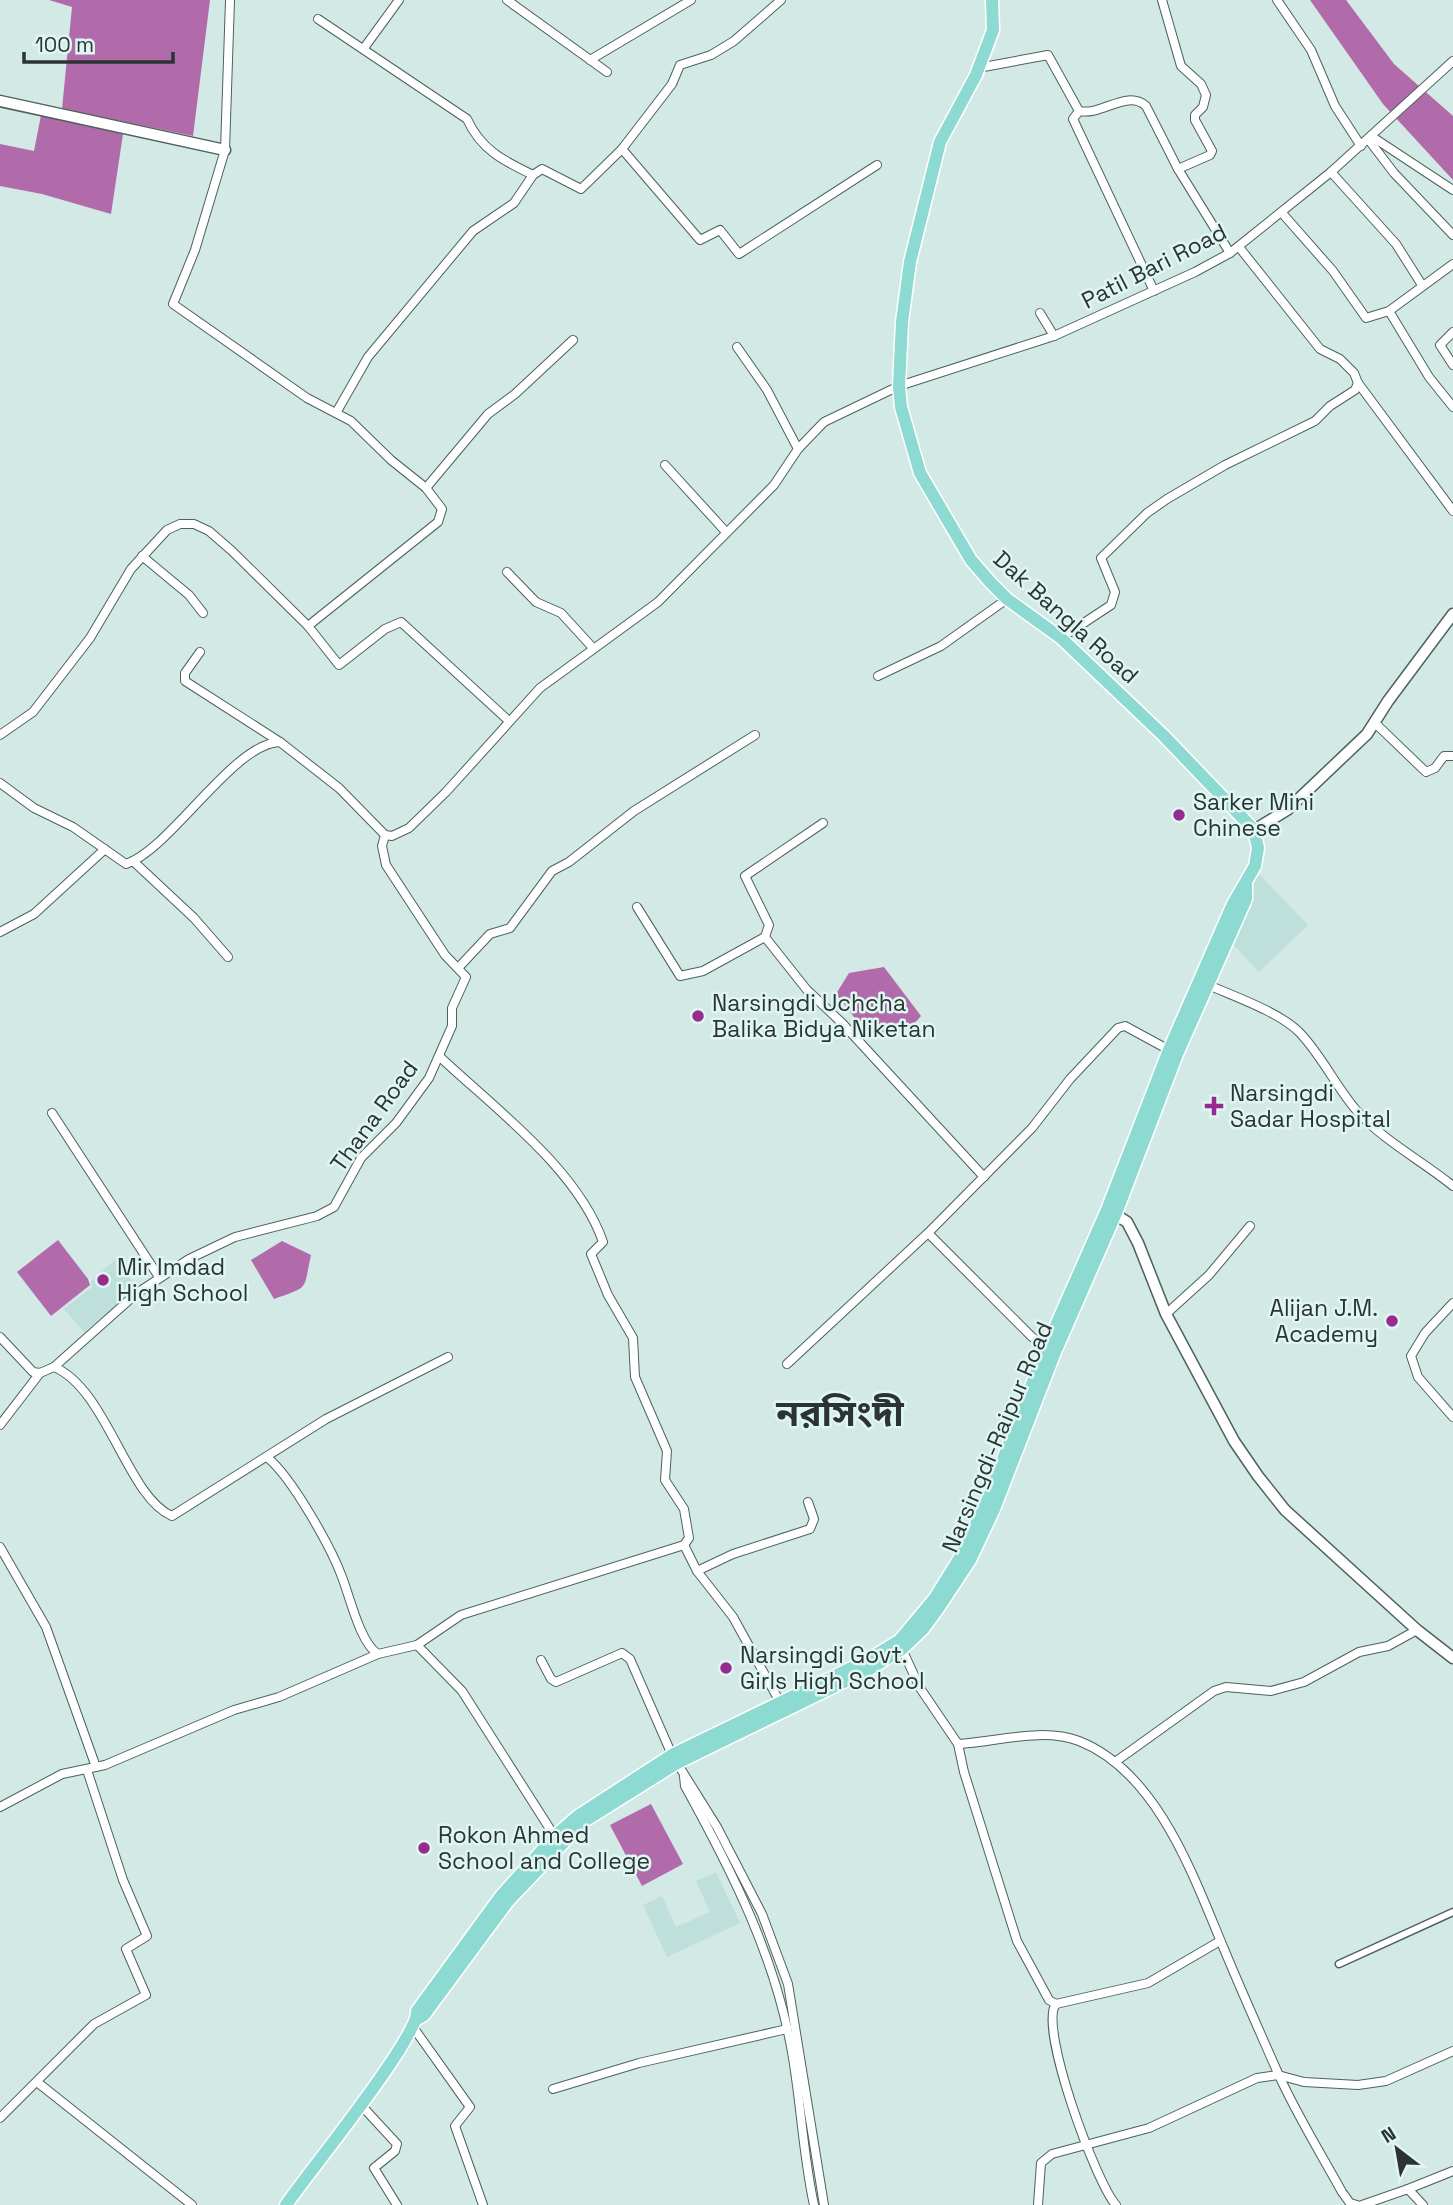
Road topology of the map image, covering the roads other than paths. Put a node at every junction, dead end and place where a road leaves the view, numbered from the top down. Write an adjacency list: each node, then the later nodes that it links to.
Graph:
1 (230, 0): 20 (street)
2 (399, 0): 10 (street)
3 (507, 0): 11 (street)
4 (691, 0): 11 (street)
5 (782, 0): 19 (street)
6 (992, 0): 13 (main road, Dak Bangla Road)
7 (1162, 0): 22 (street)
8 (1278, 0): 18 (street)
9 (318, 19): 10 (street)
10 (364, 48): 24 (street)
11 (590, 60): 14 (street)
12 (1452, 62): 17 (street, Patil Bari Road)
13 (978, 68): 16 (street); 41 (main road, Dak Bangla Road)
14 (607, 72)
15 (0, 102): 20 (street)
16 (1079, 111): 22 (street); 32 (street)
17 (1371, 136): 18 (street, Patil Bari Road); 25 (street); 27 (street)
18 (1361, 146): 23 (street, Patil Bari Road)
19 (622, 149): 21 (street); 24 (street)
20 (225, 150): 43 (street)
21 (877, 165)
22 (1178, 169): 29 (street)
23 (1331, 172): 26 (street, Patil Bari Road); 31 (street)
24 (533, 175): 43 (street)
25 (1453, 190)
26 (1282, 214): 28 (street, Patil Bari Road); 33 (street)
27 (1453, 235)
28 (1238, 247): 29 (street, Patil Bari Road); 40 (street)
29 (1230, 253): 32 (street, Patil Bari Road)
30 (1453, 264): 31 (street)
31 (1422, 285): 33 (street)
32 (1154, 291): 36 (street, Patil Bari Road)
33 (1389, 311): 42 (street)
34 (1040, 313): 36 (street)
35 (1453, 332): 39 (street)
36 (1055, 336): 41 (street, Patil Bari Road)
37 (573, 340): 46 (street)
38 (737, 348): 44 (street)
39 (1453, 365)
40 (1359, 383): 47 (street); 55 (street)
41 (899, 386): 44 (street, Patil Bari Road); 51 (main road, Dak Bangla Road)
42 (1453, 407)
43 (336, 412): 46 (street)
44 (798, 449): 48 (street, Patil Bari Road)
45 (665, 465): 48 (street)
46 (426, 488): 54 (street)
47 (1453, 512)
48 (726, 532): 56 (street, Patil Bari Road)
49 (142, 556): 52 (street); 54 (street); 61 (street)
50 (507, 572): 56 (street)
51 (1007, 600): 55 (main road, Dak Bangla Road); 58 (street)
52 (204, 613)
53 (1453, 614): 60 (street)
54 (308, 626): 59 (street)
55 (1061, 638): 67 (main road, Dak Bangla Road)
56 (593, 648): 59 (street, Patil Bari Road)
57 (201, 652): 63 (street)
58 (878, 676)
59 (509, 720): 68 (street, Patil Bari Road)
60 (1375, 723): 64 (street); 67 (street)
61 (0, 735)
62 (755, 735): 75 (street)
63 (280, 742): 68 (street); 70 (street)
64 (1453, 756)
65 (0, 783): 69 (street)
66 (823, 822): 73 (street)
67 (1254, 830): 76 (main road, Narsingdi-Raipur Road)
68 (385, 835): 75 (street)
69 (105, 849): 70 (street); 72 (street)
70 (133, 861): 74 (street)
71 (637, 907): 73 (street)
72 (0, 932)
73 (765, 937): 80 (street)
74 (228, 957)
75 (459, 967): 78 (street, Thana Road)
76 (1203, 983): 77 (main road, Narsingdi-Raipur Road); 81 (street)
77 (1173, 1052): 80 (street); 82 (main road, Narsingdi-Raipur Road)
78 (439, 1056): 85 (street, Thana Road); 98 (street)
79 (52, 1113): 85 (street)
80 (984, 1177): 84 (street)
81 (1453, 1186)
82 (1112, 1212): 87 (street); 89 (main road, Narsingdi-Raipur Road)
83 (1250, 1226): 87 (street)
84 (928, 1233): 89 (street); 91 (street)
85 (159, 1277): 92 (street, Thana Road)
86 (1453, 1303): 94 (street)
87 (1166, 1314): 101 (street)
88 (0, 1337): 93 (street)
89 (1051, 1350): 103 (main road, Narsingdi-Raipur Road)
90 (448, 1357): 96 (street)
91 (787, 1363)
92 (54, 1367): 93 (street, Thana Road); 96 (street)
93 (40, 1373): 95 (street)
94 (1453, 1417)
95 (0, 1425)
96 (268, 1458): 104 (street)
97 (808, 1503): 100 (street)
98 (684, 1545): 100 (street); 102 (street)
99 (0, 1547): 111 (street)
100 (696, 1571): 107 (street)
101 (1417, 1630): 105 (street); 110 (street)
102 (417, 1644): 104 (street); 115 (street)
103 (900, 1645): 107 (main road, Narsingdi-Raipur Road); 108 (street); 109 (main road, Narsingdi-Raipur Road)
104 (378, 1654): 111 (street)
105 (1453, 1658)
106 (541, 1660): 109 (street)
107 (781, 1704): 109 (main road, Narsingdi-Raipur Road)
108 (958, 1744): 110 (street); 119 (street)
109 (675, 1759): 113 (street); 115 (main road, Narsingdi-Raipur Road)
110 (1115, 1762): 117 (street)
111 (96, 1767): 112 (street)
112 (86, 1770): 114 (street); 124 (street)
113 (684, 1776): 121 (street); 136 (street)
114 (0, 1807)
115 (557, 1840): 120 (main road, Narsingdi-Raipur Road)
116 (1453, 1912): 118 (street)
117 (1220, 1941): 119 (street); 123 (street)
118 (1339, 1964)
119 (1056, 2004): 128 (street)
120 (415, 2023): 126 (main road, Narsingdi-Raipur Road); 134 (street)
121 (787, 2029): 125 (street); 135 (street)
122 (1453, 2051): 123 (street)
123 (1278, 2075): 128 (street); 139 (street)
124 (37, 2081): 127 (street); 131 (street)
125 (552, 2089)
126 (360, 2104): 132 (main road, Narsingdi-Raipur Road); 133 (street)
127 (0, 2118)
128 (1088, 2147): 137 (street); 138 (street)
129 (1453, 2171): 130 (street)
130 (1408, 2189): 139 (street); 140 (street)
131 (192, 2205)
132 (286, 2205)
133 (397, 2205)
134 (483, 2205)
135 (814, 2205)
136 (824, 2205)
137 (1038, 2205)
138 (1116, 2205)
139 (1359, 2205)
140 (1423, 2205)

